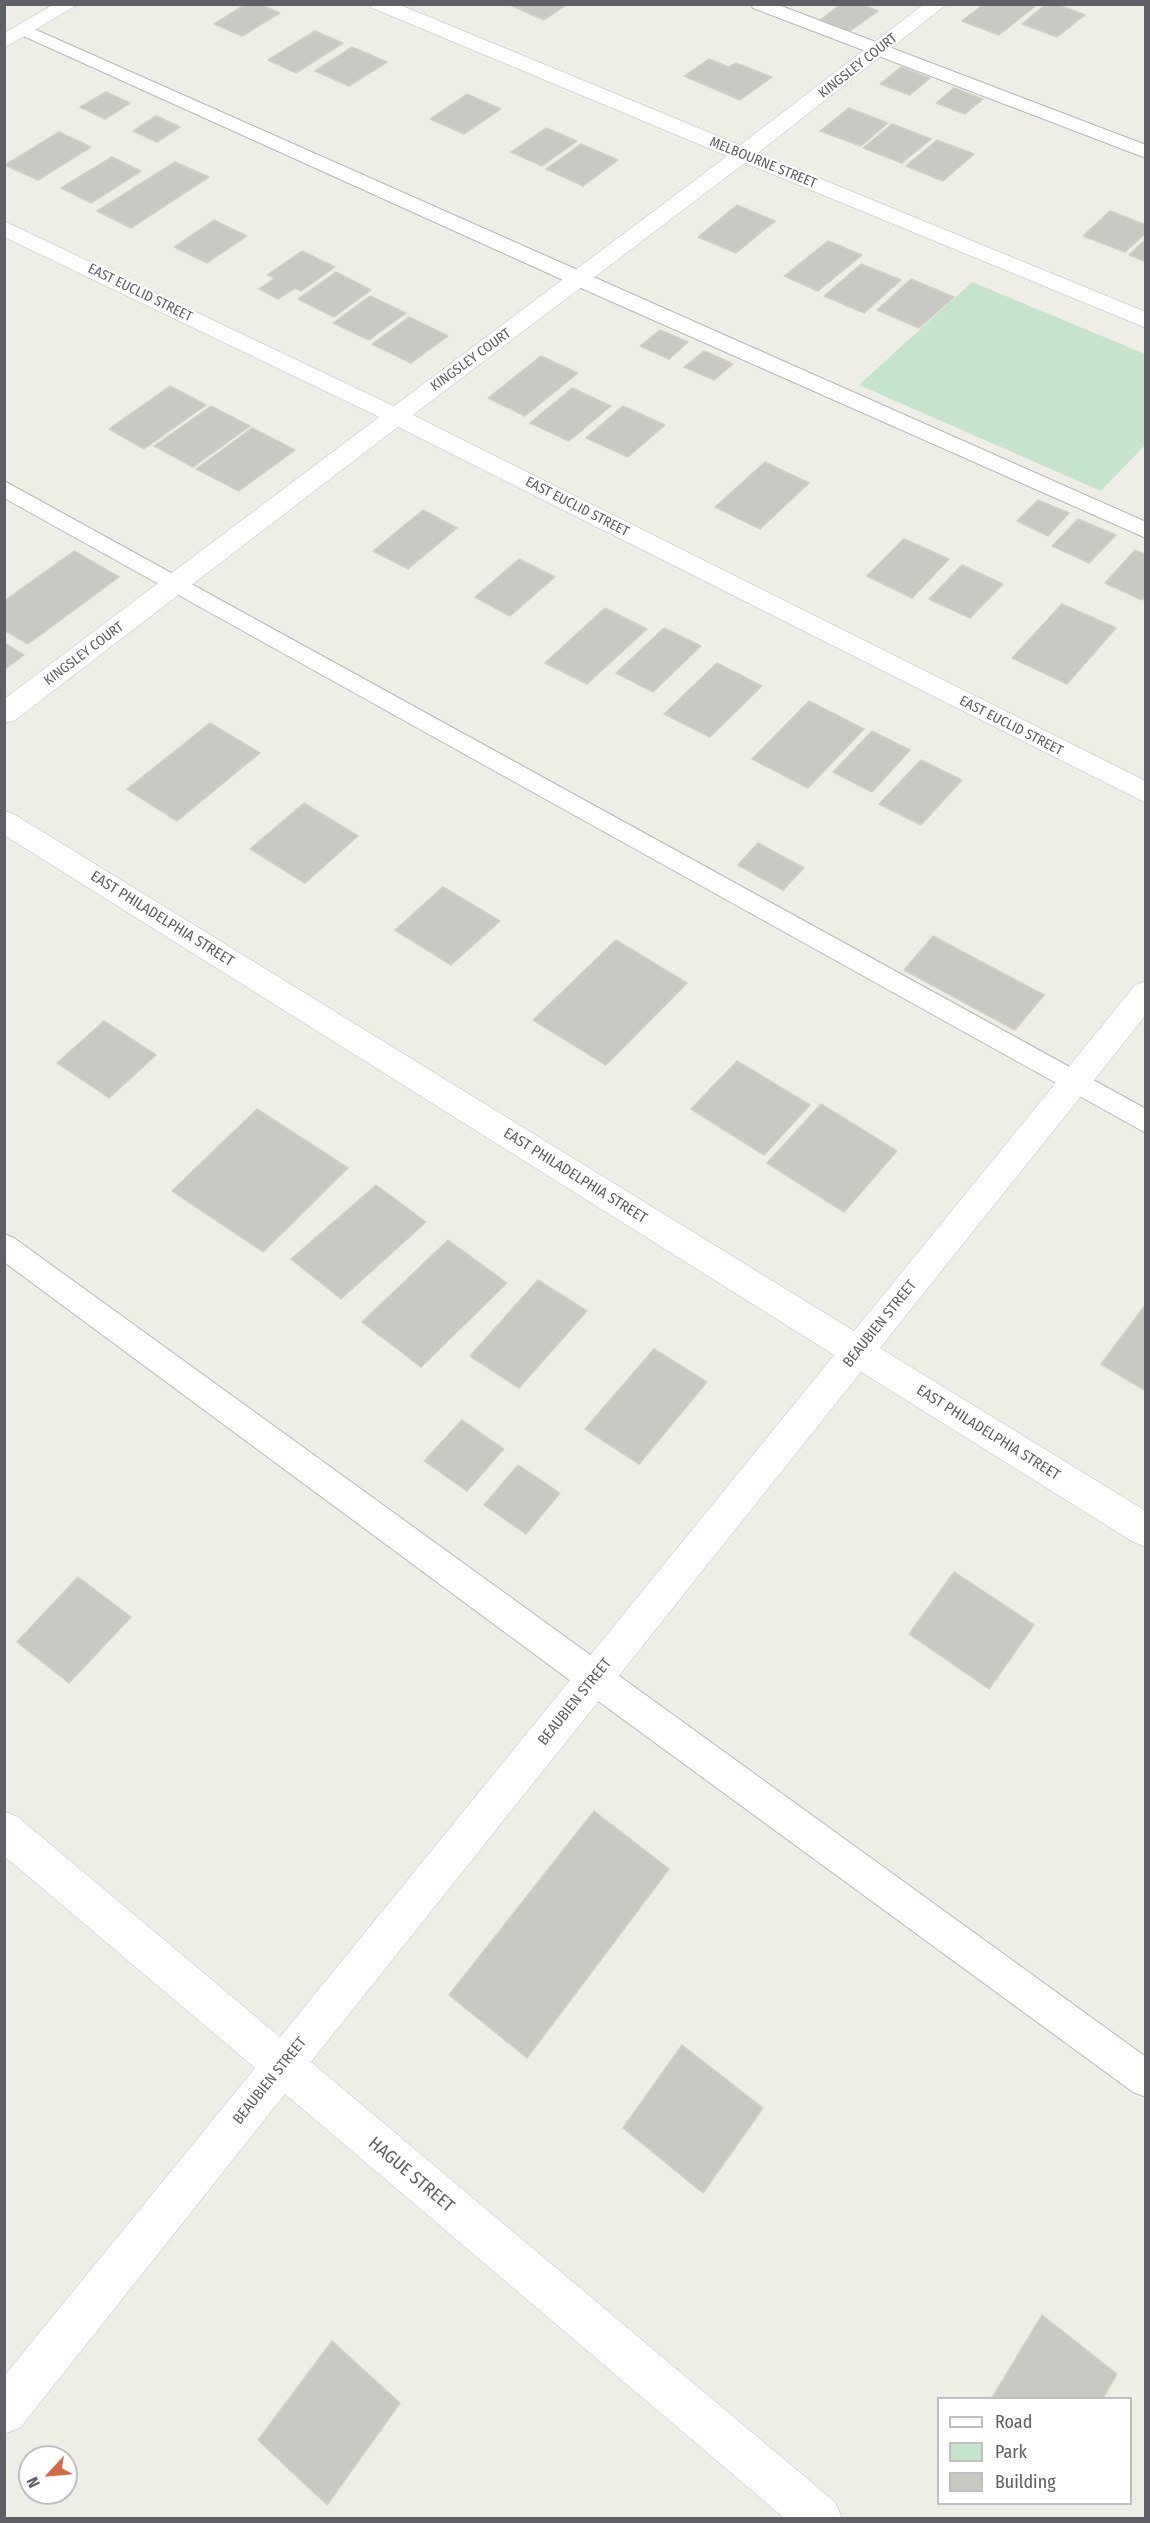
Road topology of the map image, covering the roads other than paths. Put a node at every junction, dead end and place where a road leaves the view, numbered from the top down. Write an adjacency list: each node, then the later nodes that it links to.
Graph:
1 (69, 4): 5 (street)
2 (380, 4): 8 (street, MELBOURNE STREET)
3 (759, 4): 6 (lane)
4 (937, 4): 6 (street, KINGSLEY COURT)
5 (12, 35): 10 (lane)
6 (878, 50): 7 (lane); 8 (street, KINGSLEY COURT)
7 (1146, 152)
8 (743, 154): 10 (street, KINGSLEY COURT); 11 (street, MELBOURNE STREET)
9 (4, 228): 12 (street, EAST EUCLID STREET)
10 (579, 280): 12 (street, KINGSLEY COURT); 14 (lane)
11 (1146, 321)
12 (396, 416): 15 (street, KINGSLEY COURT); 17 (street, EAST EUCLID STREET)
13 (4, 488): 15 (lane)
14 (1146, 531)
15 (177, 583): 16 (street, KINGSLEY COURT); 20 (lane)
16 (4, 714)
17 (1146, 793)
18 (4, 821): 23 (street, EAST PHILADELPHIA STREET)
19 (1146, 993): 20 (street, BEAUBIEN STREET)
20 (1074, 1082): 21 (lane); 23 (street, BEAUBIEN STREET)
21 (1146, 1122)
22 (4, 1246): 25 (lane)
23 (857, 1352): 24 (street, EAST PHILADELPHIA STREET); 25 (street, BEAUBIEN STREET)
24 (1146, 1531)
25 (594, 1679): 27 (street, BEAUBIEN STREET); 28 (lane)
26 (4, 1830): 27 (street, HAGUE STREET)
27 (282, 2066): 29 (street, BEAUBIEN STREET); 30 (street, HAGUE STREET)
28 (1146, 2079)
29 (4, 2412)
30 (819, 2518)

